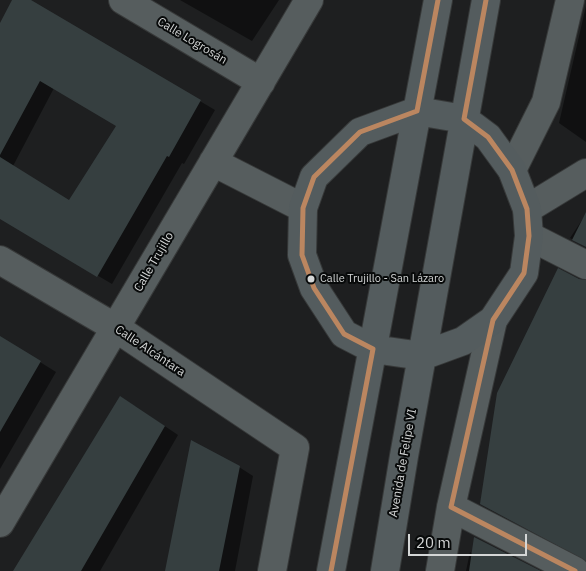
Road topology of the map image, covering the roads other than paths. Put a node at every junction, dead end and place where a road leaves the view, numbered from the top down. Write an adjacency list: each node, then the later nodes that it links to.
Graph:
1 (123, 0): 6 (street, Calle Logrosán)
2 (309, 0): 6 (street, Calle Trujillo)
3 (438, 0): 7 (highway)
4 (486, 0): 8 (highway)
5 (570, 0): 10 (street)
6 (261, 82): 9 (street, Calle Trujillo)
7 (417, 111): 8 (highway); 12 (highway); 19 (highway)
8 (464, 119): 10 (highway); 20 (highway, Avenida de Felipe VI)
9 (213, 162): 12 (street); 18 (street, Calle Trujillo)
10 (512, 170): 13 (highway)
11 (586, 173): 13 (street)
12 (303, 208): 19 (highway)
13 (526, 208): 14 (highway)
14 (529, 236): 16 (street); 17 (highway)
15 (0, 260): 18 (street, Calle Alcántara)
16 (586, 265)
17 (493, 320): 20 (highway); 21 (street)
18 (116, 328): 22 (street, Calle Trujillo); 23 (street, Calle Alcántara)
19 (373, 349): 20 (highway); 24 (highway)
20 (422, 356): 25 (highway, Avenida de Felipe VI)
21 (451, 508): 26 (street); 27 (street)
22 (0, 524)
23 (272, 571)
24 (331, 571)
25 (385, 571)
26 (440, 571)
27 (575, 571)

